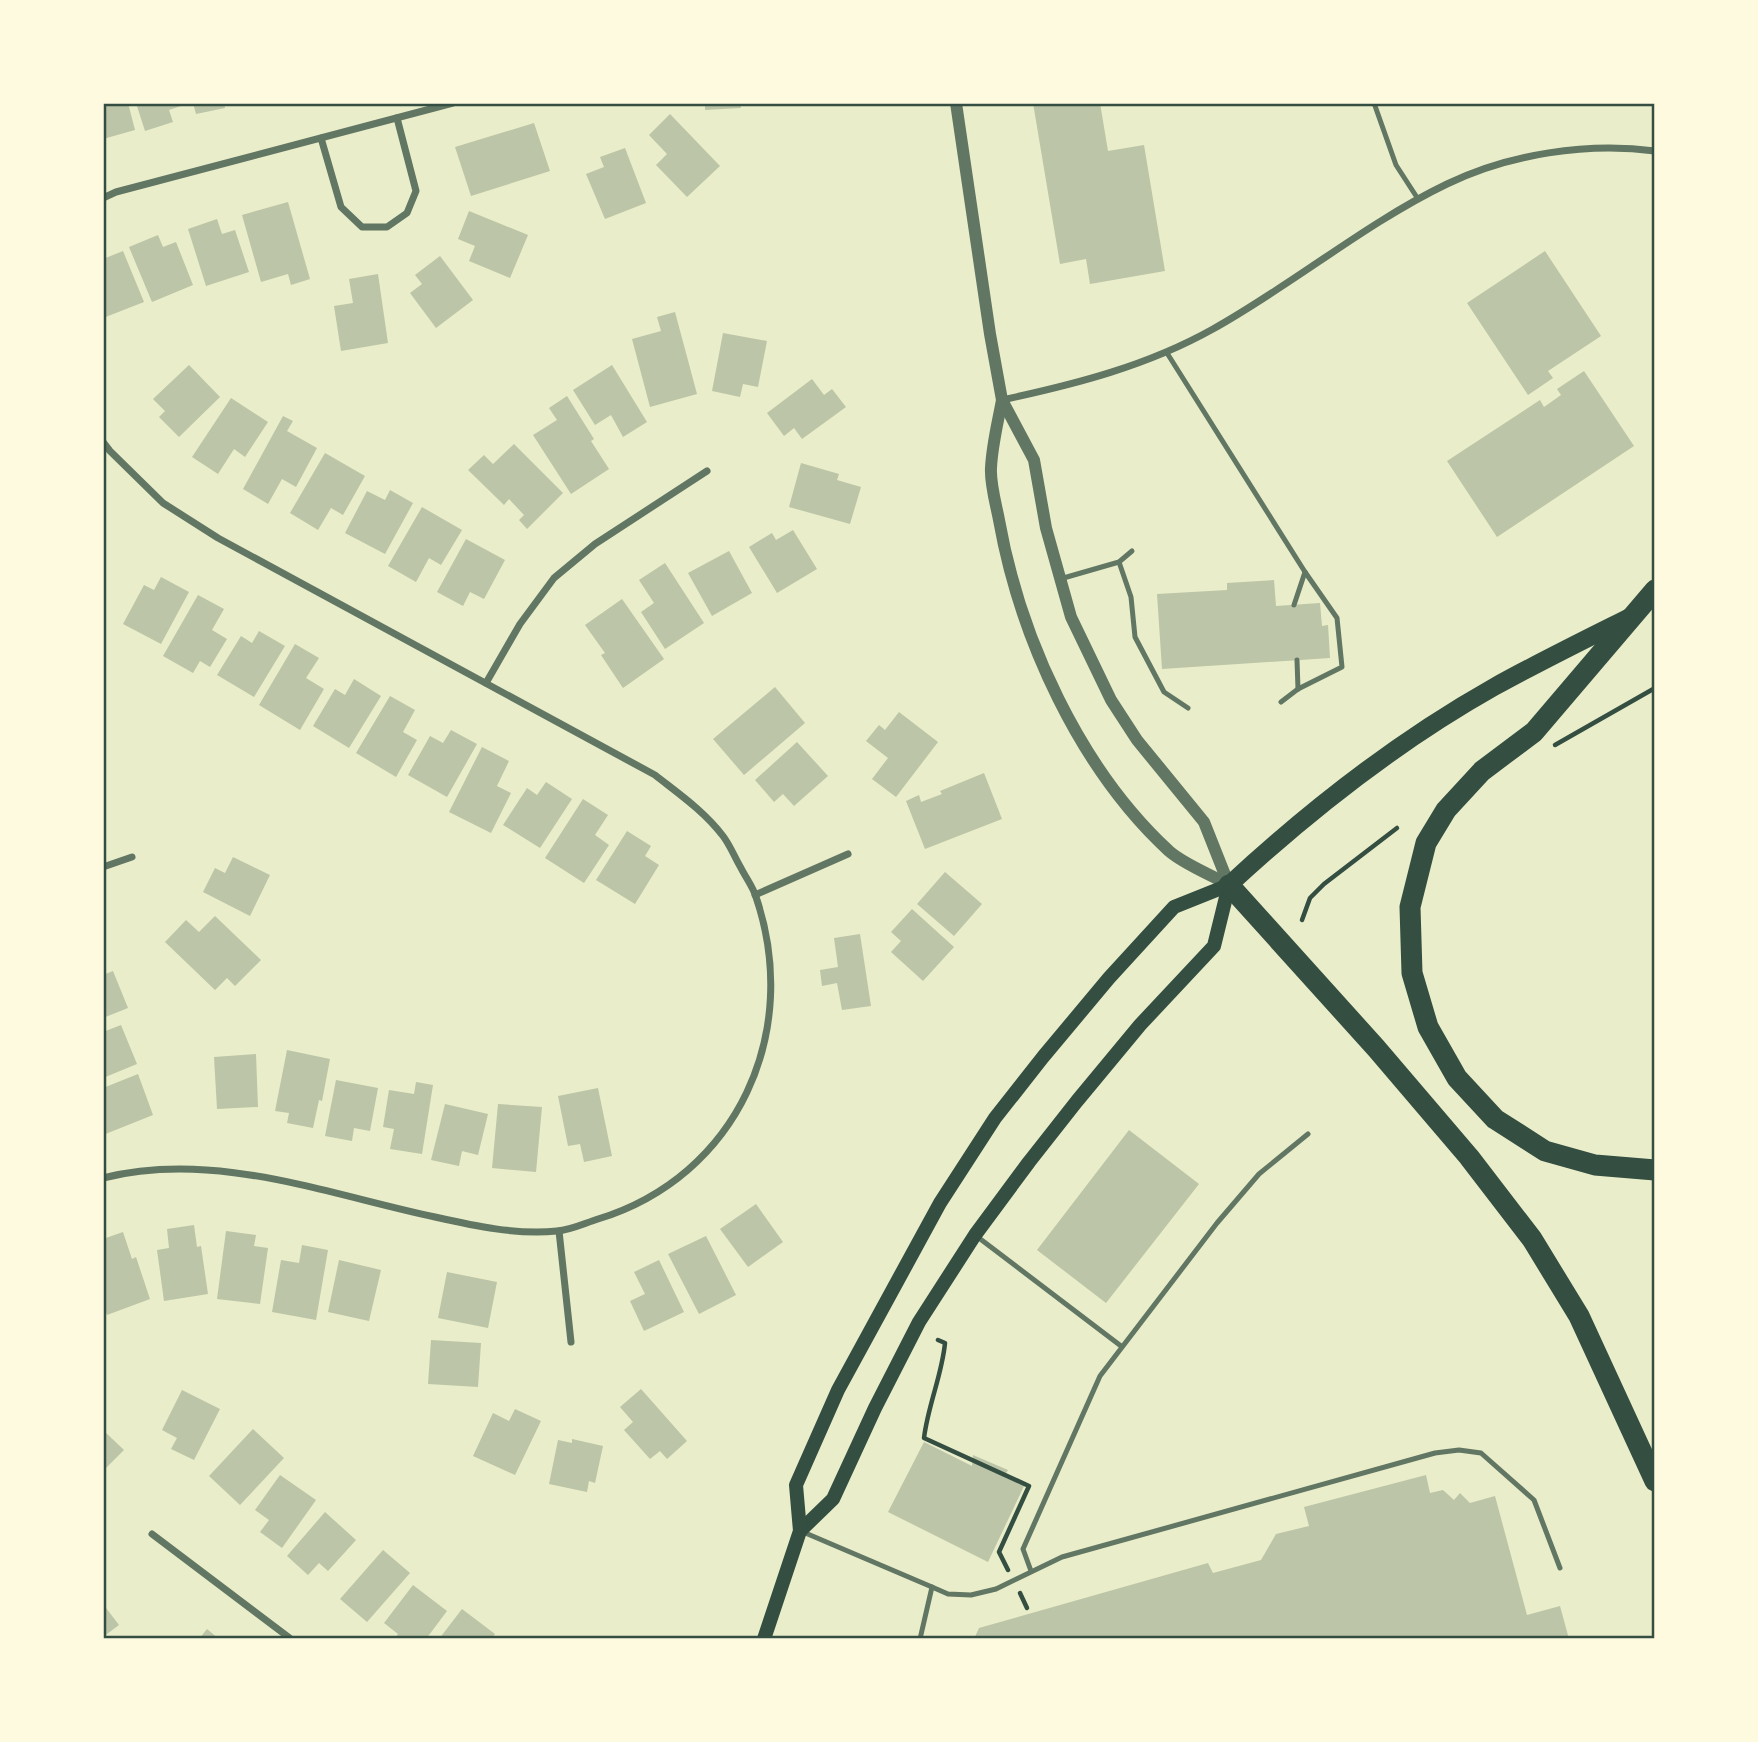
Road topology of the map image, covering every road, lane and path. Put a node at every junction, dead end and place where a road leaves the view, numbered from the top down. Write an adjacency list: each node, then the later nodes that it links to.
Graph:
1 (453, 103): 4 (street)
2 (956, 103): 10 (street)
3 (1374, 103): 8 (lane)
4 (397, 118): 5 (street); 5 (street)
5 (321, 138): 7 (street)
6 (1655, 151): 8 (street)
7 (103, 198)
8 (1419, 199): 9 (street)
9 (1167, 353): 10 (street); 15 (lane)
10 (1002, 400): 16 (street); 32 (street)
11 (103, 442): 22 (street)
12 (707, 471): 22 (street)
13 (1132, 551): 14 (lane)
14 (1119, 562): 16 (lane); 26 (lane)
15 (1305, 572): 18 (lane); 24 (lane)
16 (1060, 579): 32 (street)
17 (1655, 590): 20 (highway)
18 (1294, 605)
19 (1655, 606): 20 (main road)
20 (1632, 615): 32 (main road); 36 (highway)
21 (1297, 660): 24 (lane)
22 (486, 682): 33 (street)
23 (1655, 688): 27 (path)
24 (1298, 689): 25 (lane)
25 (1281, 702)
26 (1188, 708)
27 (1553, 747)
28 (1396, 828): 34 (path)
29 (848, 854): 33 (street)
30 (132, 857): 31 (street)
31 (103, 867)
32 (1229, 885): 39 (main road); 43 (highway); 44 (main road)
33 (755, 895): 38 (street)
34 (1302, 920)
35 (1308, 1134): 42 (lane)
36 (1655, 1170)
37 (103, 1178): 38 (street)
38 (559, 1231): 41 (street)
39 (975, 1236): 42 (lane); 44 (main road)
40 (938, 1340): 48 (path)
41 (571, 1342)
42 (1121, 1346): 47 (lane)
43 (1655, 1481)
44 (800, 1531): 49 (lane); 52 (main road)
45 (152, 1534): 51 (street)
46 (1560, 1568): 47 (lane)
47 (1031, 1571): 48 (lane)
48 (1013, 1580): 49 (lane); 50 (path)
49 (932, 1587): 53 (lane)
50 (1027, 1608)
51 (291, 1639)
52 (764, 1639)
53 (920, 1639)

